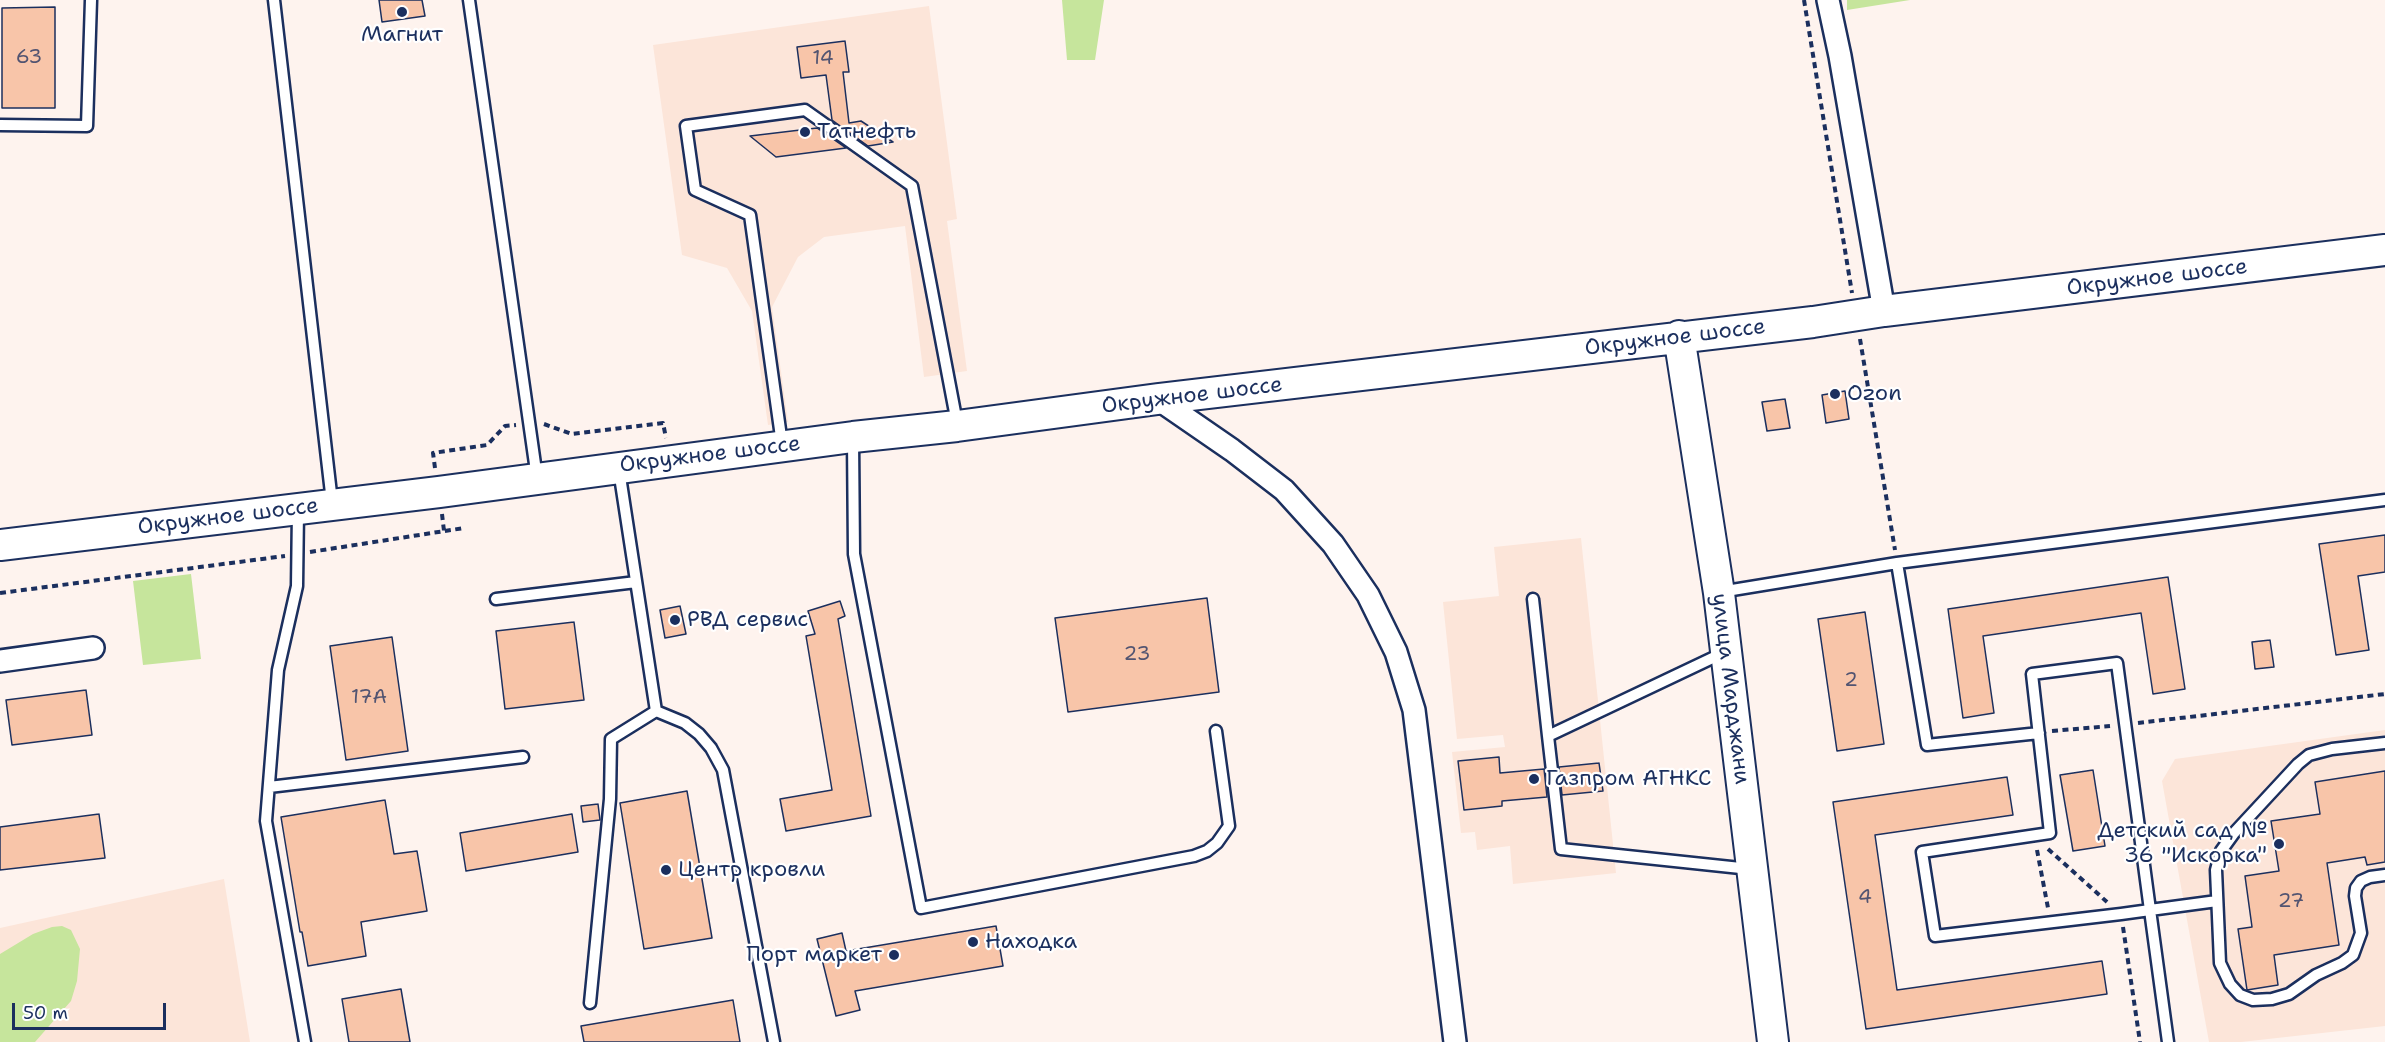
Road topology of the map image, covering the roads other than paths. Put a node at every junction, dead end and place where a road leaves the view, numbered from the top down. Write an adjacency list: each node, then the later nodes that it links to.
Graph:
1 (92, 0): 5 (lane)
2 (274, 0): 16 (lane)
3 (469, 0): 14 (lane)
4 (1828, 0): 7 (street)
5 (0, 125)
6 (2385, 250): 7 (street, Окружное шоссе)
7 (1870, 313): 8 (street, Окружное шоссе)
8 (1679, 336): 9 (street, Окружное шоссе); 21 (street, улица Марджани)
9 (1158, 399): 10 (street, Окружное шоссе); 41 (street)
10 (957, 426): 11 (street, Окружное шоссе); 12 (lane)
11 (853, 437): 12 (street, Окружное шоссе); 28 (lane)
12 (783, 445): 13 (street, Окружное шоссе)
13 (618, 467): 14 (street, Окружное шоссе); 20 (lane)
14 (538, 478): 16 (street, Окружное шоссе)
15 (2385, 501): 19 (lane)
16 (332, 505): 17 (street, Окружное шоссе)
17 (298, 509): 18 (street, Окружное шоссе); 33 (lane)
18 (0, 545)
19 (1897, 563): 21 (lane); 29 (lane)
20 (636, 582): 22 (lane); 27 (lane)
21 (1719, 593): 25 (street, улица Марджани)
22 (496, 599)
23 (1533, 599): 30 (lane)
24 (93, 648): 26 (street)
25 (1726, 652): 30 (lane); 34 (street, улица Марджани)
26 (0, 661)
27 (656, 711): 38 (lane); 40 (lane)
28 (1216, 731)
29 (2039, 733): 37 (lane); 37 (lane)
30 (1548, 736): 34 (lane)
31 (2385, 743): 36 (lane)
32 (523, 757): 33 (lane)
33 (269, 787): 39 (lane)
34 (1752, 870): 42 (street, улица Марджани)
35 (2385, 875): 36 (lane)
36 (2217, 902): 37 (lane)
37 (2150, 910): 43 (lane)
38 (590, 1003)
39 (305, 1042)
40 (774, 1042)
41 (1455, 1042)
42 (1773, 1042)
43 (2168, 1042)

